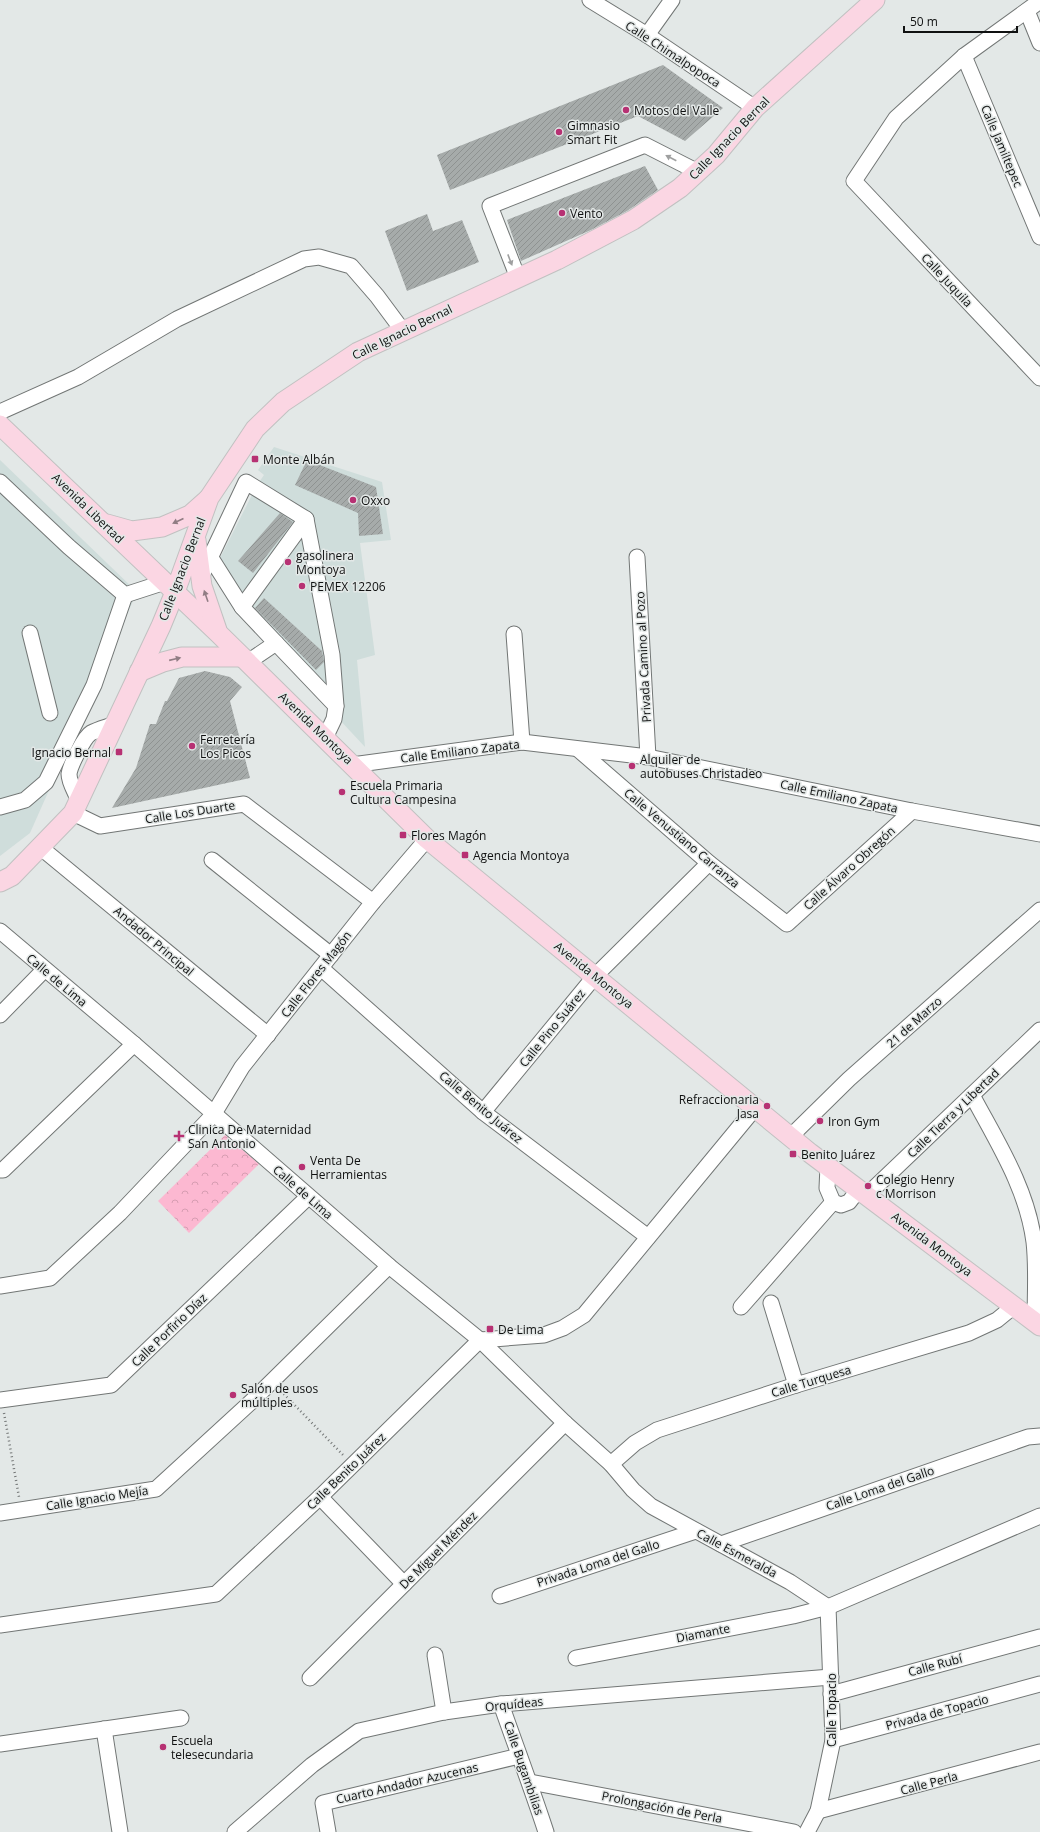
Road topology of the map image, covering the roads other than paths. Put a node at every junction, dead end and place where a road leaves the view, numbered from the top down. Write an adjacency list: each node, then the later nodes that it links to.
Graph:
1 (590, 0): 7 (street, Calle Chimalpopoca)
2 (672, 0): 7 (street)
3 (875, 0): 10 (main road, Calle Ignacio Bernal)
4 (1040, 1): 5 (street)
5 (1027, 11): 6 (street); 8 (street); 9 (street)
6 (1040, 22)
7 (647, 35): 10 (street, Calle Chimalpopoca)
8 (1040, 43)
9 (964, 56): 12 (street, Calle Jamiltepec); 15 (street, Calle Juquila)
10 (755, 108): 11 (main road, Calle Ignacio Bernal)
11 (698, 172): 13 (main road, Calle Ignacio Bernal); 13 (street, one-way to 13)
12 (1040, 237)
13 (518, 278): 14 (main road, Calle Ignacio Bernal)
14 (403, 331): 16 (street); 18 (main road, Calle Ignacio Bernal)
15 (1040, 378)
16 (0, 412)
17 (0, 425): 23 (main road, Avenida Libertad)
18 (227, 471): 20 (street); 21 (main road, Calle Ignacio Bernal)
19 (0, 482): 29 (street)
20 (246, 482): 22 (street); 26 (street)
21 (209, 498): 23 (main road, one-way to 23); 24 (main road, Calle Ignacio Bernal)
22 (306, 519): 30 (street); 37 (street)
23 (104, 523): 28 (main road, Avenida Libertad)
24 (195, 536): 27 (main road); 28 (main road, Calle Ignacio Bernal)
25 (637, 557): 42 (street, Privada Camino al Pozo)
26 (211, 558): 27 (street); 30 (street)
27 (201, 577): 32 (main road, one-way to 27)
28 (170, 587): 29 (street); 32 (main road, Avenida Montoya); 36 (main road, Calle Ignacio Bernal)
29 (125, 595): 44 (street)
30 (242, 607): 34 (street)
31 (30, 633): 38 (street)
32 (218, 633): 35 (main road, Avenida Montoya)
33 (514, 634): 40 (street)
34 (276, 643): 35 (street); 37 (street)
35 (245, 660): 36 (main road, one-way to 35); 39 (main road, Avenida Montoya)
36 (139, 672): 45 (main road, Calle Ignacio Bernal)
37 (336, 706): 39 (street)
38 (50, 713)
39 (325, 738): 43 (main road, Avenida Montoya)
40 (522, 742): 41 (street, Calle Emiliano Zapata); 43 (street, Calle Emiliano Zapata)
41 (580, 750): 42 (street, Calle Emiliano Zapata); 51 (street, Calle Venustiano Carranza)
42 (648, 757): 46 (street, Calle Emiliano Zapata)
43 (352, 764): 48 (main road, Avenida Montoya)
44 (0, 807)
45 (76, 807): 49 (main road, Calle Ignacio Bernal); 53 (street, Calle Los Duarte)
46 (912, 811): 47 (street, Calle Emiliano Zapata); 55 (street, Calle Álvaro Obregón)
47 (1040, 834)
48 (427, 839): 53 (street, Calle Flores Magón); 60 (main road, Avenida Montoya)
49 (40, 847): 52 (main road, Calle Ignacio Bernal); 63 (street, Andador Principal)
50 (212, 860): 57 (street)
51 (709, 862): 55 (street, Calle Venustiano Carranza); 60 (street, Calle Pino Suárez)
52 (0, 882)
53 (372, 902): 57 (street, Calle Flores Magón)
54 (1040, 910): 69 (street, 21 de Marzo)
55 (787, 924)
56 (0, 931): 59 (street, Calle de Lima)
57 (331, 954): 58 (street, Calle Flores Magón)
58 (321, 968): 63 (street, Calle Flores Magón); 67 (street, Calle Benito Juárez)
59 (44, 970): 61 (street); 64 (street, Calle de Lima)
60 (595, 976): 66 (main road, Avenida Montoya); 67 (street, Calle Pino Suárez)
61 (0, 1015)
62 (1040, 1030): 65 (street, Calle Tierra y Libertad)
63 (268, 1035): 68 (street, Calle Flores Magón)
64 (134, 1044): 68 (street, Calle de Lima); 71 (street)
65 (972, 1095): 72 (street, Calle Tierra y Libertad); 81 (street)
66 (755, 1108): 69 (main road, Avenida Montoya); 75 (street)
67 (483, 1112): 75 (street, Calle Benito Juárez)
68 (213, 1115): 73 (street, Calle de Lima); 77 (street, Calle Flores Magón)
69 (790, 1137): 70 (main road, Avenida Montoya)
70 (828, 1166): 72 (main road, Avenida Montoya); 74 (street)
71 (0, 1170)
72 (863, 1192): 74 (street, Calle Tierra y Libertad); 79 (main road, Avenida Montoya)
73 (308, 1197): 76 (street, Calle de Lima); 84 (street, Calle Porfirio Díaz)
74 (833, 1202): 80 (street)
75 (648, 1237): 82 (street)
76 (389, 1266): 82 (street, Calle de Lima); 89 (street, Calle Ignacio Mejía)
77 (0, 1286)
78 (771, 1303): 83 (street)
79 (1014, 1306): 81 (main road, Avenida Montoya); 83 (street, Calle Turquesa)
80 (741, 1308)
81 (1037, 1324)
82 (480, 1340): 85 (street, Calle Esmeralda); 88 (street, Calle Benito Juárez)
83 (796, 1385): 87 (street, Calle Turquesa)
84 (1, 1400)
85 (566, 1423): 87 (street, Calle Esmeralda); 93 (street, De Miguel Méndez)
86 (1040, 1436): 92 (street, Calle Loma del Gallo)
87 (610, 1464): 91 (street, Calle Esmeralda)
88 (320, 1497): 93 (street); 96 (street, Calle Benito Juárez)
89 (0, 1512)
90 (1040, 1516): 95 (street)
91 (696, 1531): 92 (street, Calle Esmeralda); 94 (street, Privada Loma del Gallo)
92 (721, 1544): 95 (street, Calle Esmeralda)
93 (404, 1584): 101 (street, De Miguel Méndez)
94 (500, 1596)
95 (828, 1607): 99 (street, Diamante); 100 (street, Calle Topacio)
96 (0, 1625)
97 (1040, 1637): 103 (street, Calle Rubí)
98 (435, 1655): 105 (street)
99 (576, 1658)
100 (831, 1677): 103 (street, Calle Topacio); 104 (street, Orquídeas)
101 (310, 1678)
102 (1040, 1684): 108 (street, Privada de Topacio)
103 (831, 1694): 108 (street, Calle Topacio)
104 (501, 1704): 105 (street, Orquídeas); 111 (street, Calle Bugambilias)
105 (444, 1712): 115 (street, Orquídeas)
106 (181, 1718): 107 (street)
107 (104, 1729): 109 (street); 114 (street)
108 (833, 1740): 113 (street, Calle Topacio)
109 (0, 1744)
110 (1040, 1752): 113 (street, Calle Perla)
111 (519, 1756): 112 (street, Calle Bugambilias); 116 (street, Cuarto Andador Azucenas)
112 (530, 1782): 117 (street, Calle Bugambilias); 118 (street, Prolongación de Perla)
113 (818, 1811): 119 (street, Calle Topacio)
114 (116, 1831)
115 (235, 1832)
116 (328, 1832)
117 (546, 1832)
118 (794, 1832)
119 (807, 1832)

